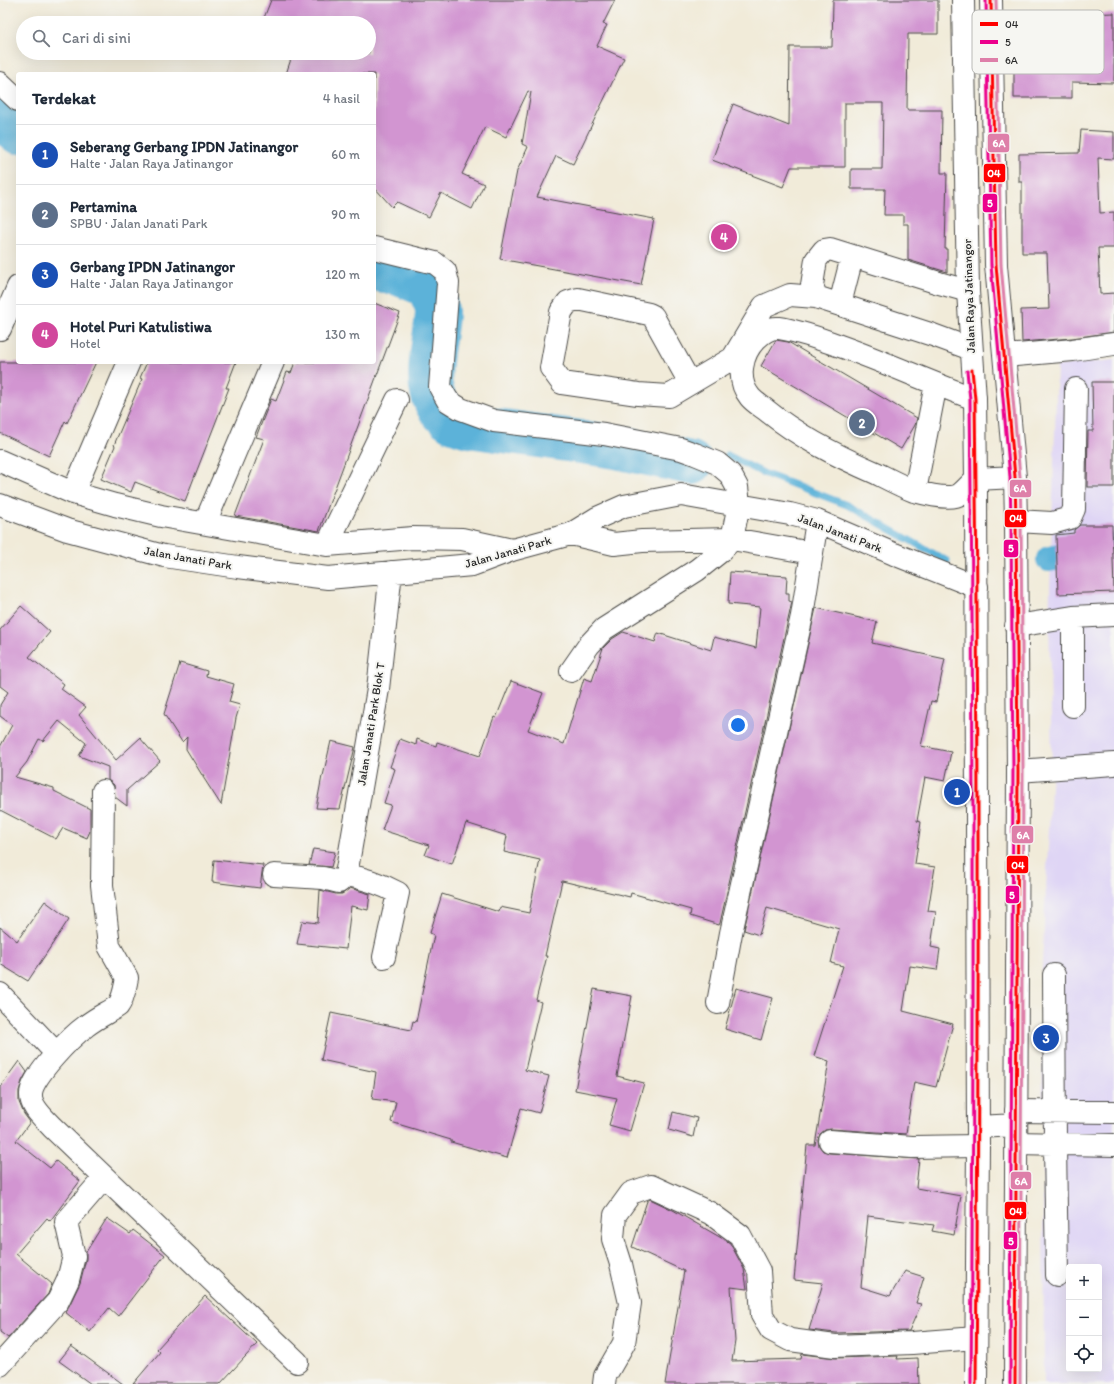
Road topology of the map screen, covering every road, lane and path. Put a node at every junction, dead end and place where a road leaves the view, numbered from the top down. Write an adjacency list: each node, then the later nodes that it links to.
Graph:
1 (963, 0): 9 (main road, Jalan Raya Jatinangor)
2 (991, 0): 3 (main road)
3 (991, 10)
4 (992, 74): 16 (main road)
5 (0, 84): 6 (main road)
6 (16, 98)
7 (376, 248): 29 (main road)
8 (852, 257): 9 (main road); 11 (main road); 12 (main road)
9 (968, 291): 15 (main road, Jalan Raya Jatinangor)
10 (16, 292): 13 (main road)
11 (816, 297): 12 (main road); 19 (main road)
12 (840, 304): 15 (main road)
13 (0, 329)
14 (1114, 344): 16 (main road)
15 (971, 349): 16 (main road); 22 (main road, Jalan Raya Jatinangor)
16 (1005, 356): 25 (main road)
17 (128, 364): 28 (main road)
18 (271, 364): 33 (main road)
19 (690, 384): 19 (main road)
20 (936, 384): 22 (main road); 27 (main road); 27 (main road)
21 (1076, 389): 32 (main road)
22 (975, 399): 26 (main road, Jalan Raya Jatinangor)
23 (396, 400): 36 (main road)
24 (0, 462): 28 (main road)
25 (1015, 477): 26 (main road); 32 (main road)
26 (976, 479): 27 (main road); 40 (main road, Jalan Raya Jatinangor)
27 (914, 491)
28 (73, 493): 33 (main road)
29 (739, 504): 31 (main road, Jalan Janati Park); 34 (main road, Jalan Janati Park); 35 (main road)
30 (0, 506): 39 (main road, Jalan Janati Park)
31 (817, 521): 38 (main road); 40 (main road, Jalan Janati Park)
32 (1016, 521): 43 (main road)
33 (204, 523): 36 (main road)
34 (571, 534): 35 (main road); 37 (main road, Jalan Janati Park)
35 (732, 539): 38 (main road); 44 (main road)
36 (327, 545): 37 (main road)
37 (512, 550): 39 (main road, Jalan Janati Park)
38 (812, 553): 54 (main road)
39 (391, 572): 50 (main road, Jalan Janati Park Blok T)
40 (977, 587): 59 (main road, Jalan Raya Jatinangor)
41 (1113, 615): 42 (main road)
42 (1072, 617): 43 (main road); 45 (main road)
43 (1016, 626): 47 (main road)
44 (571, 671)
45 (1073, 706)
46 (1114, 764): 47 (main road)
47 (1018, 771): 58 (main road)
48 (102, 791): 55 (main road)
49 (274, 874): 50 (main road)
50 (346, 875): 51 (main road)
51 (384, 957)
52 (1054, 975): 56 (main road)
53 (0, 994): 55 (main road)
54 (718, 1003)
55 (56, 1053): 63 (main road)
56 (1054, 1111): 57 (main road); 58 (main road); 61 (main road)
57 (1114, 1112)
58 (1016, 1126): 59 (main road); 61 (main road); 70 (main road)
59 (978, 1136): 60 (main road); 65 (main road, Jalan Raya Jatinangor)
60 (830, 1141)
61 (1055, 1144): 62 (main road); 64 (main road)
62 (1114, 1145)
63 (104, 1178): 66 (main road); 67 (main road)
64 (1057, 1275)
65 (976, 1338): 68 (main road); 69 (main road, Jalan Raya Jatinangor)
66 (297, 1362)
67 (0, 1365)
68 (604, 1384)
69 (976, 1384)
70 (1015, 1384)

